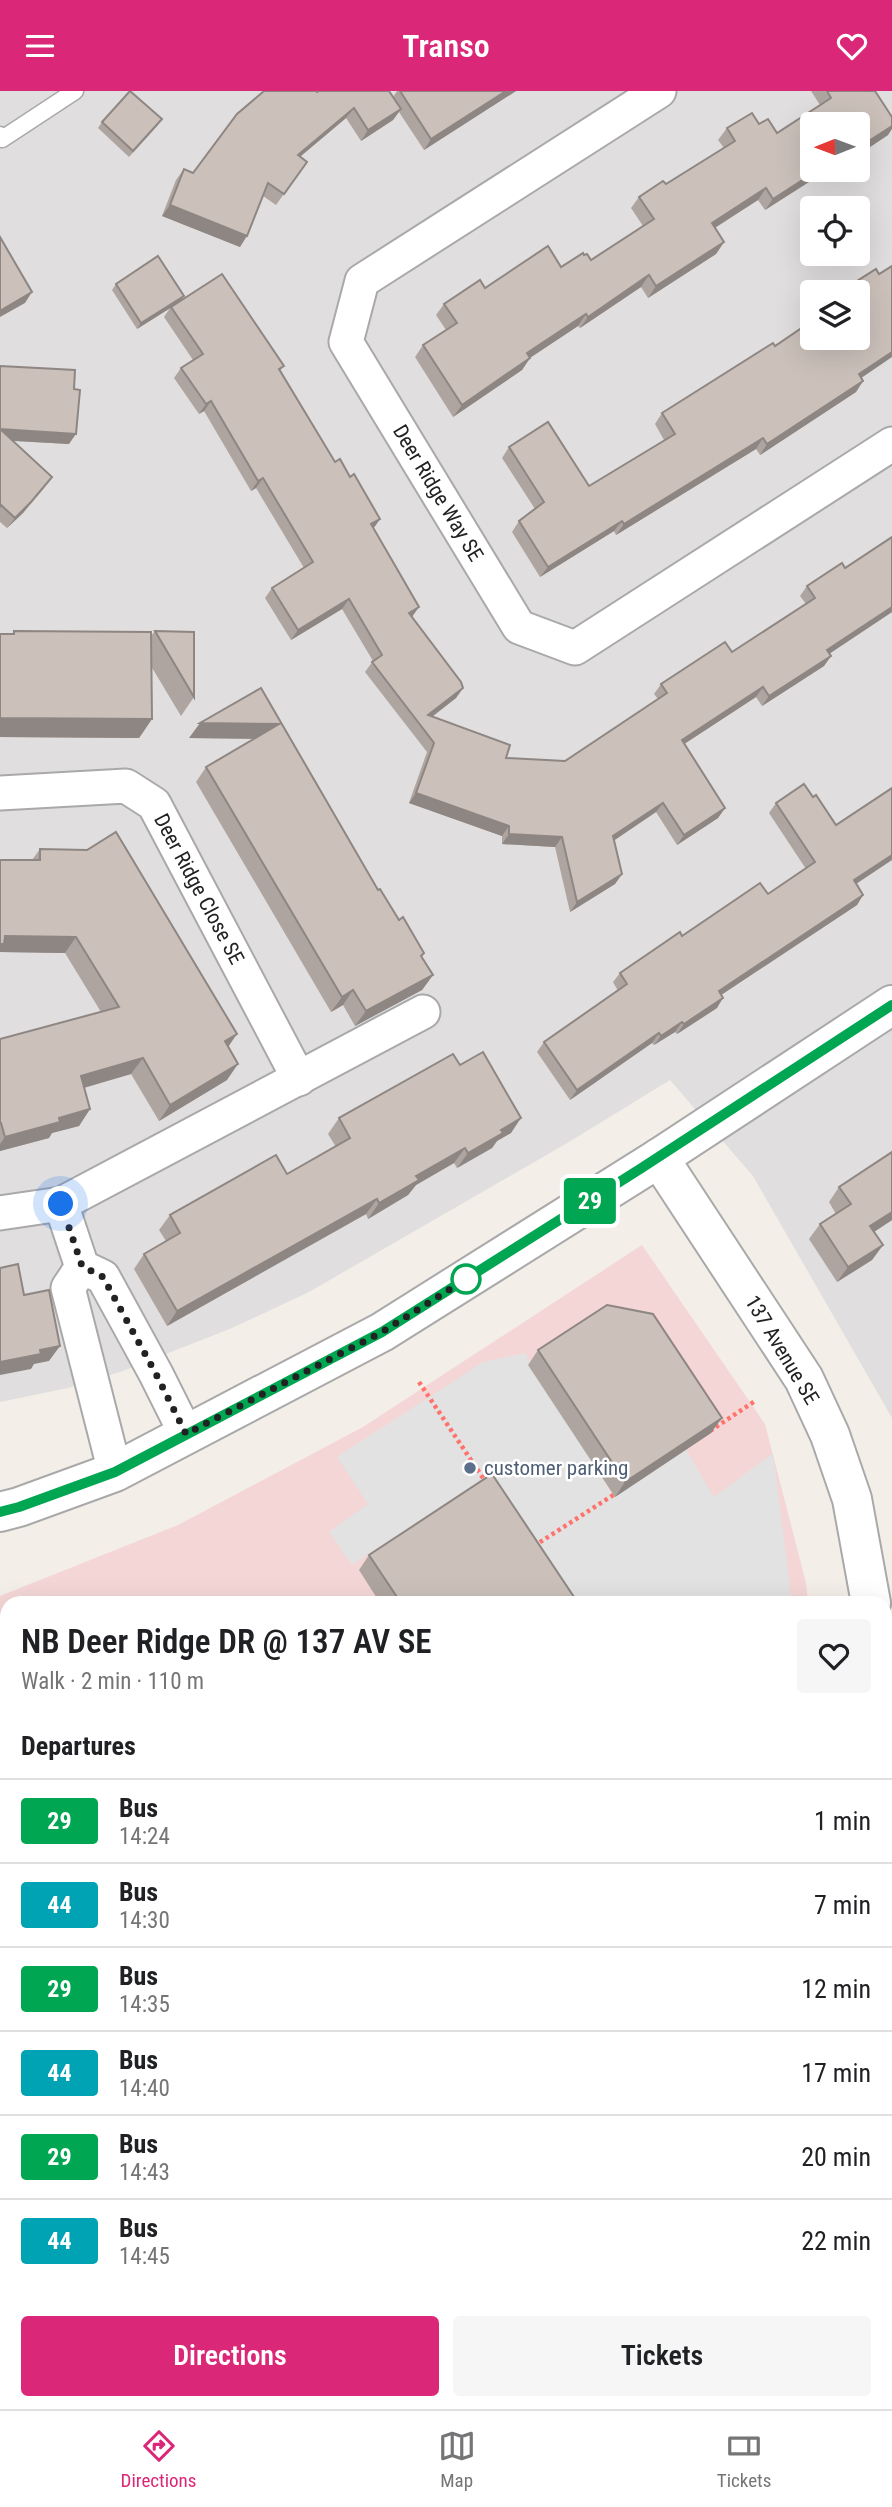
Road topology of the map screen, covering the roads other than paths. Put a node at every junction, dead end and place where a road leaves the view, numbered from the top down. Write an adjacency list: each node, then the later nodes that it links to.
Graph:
1 (75, 91): 3 (lane)
2 (659, 91): 4 (street, Deer Ridge Way SE)
3 (0, 135)
4 (892, 444)
5 (0, 793): 8 (street, Deer Ridge Close SE)
6 (892, 1005): 9 (street)
7 (424, 1011): 8 (street)
8 (299, 1079): 10 (street)
9 (659, 1158): 13 (street); 16 (street, 137 Avenue SE)
10 (61, 1204): 11 (street); 12 (street)
11 (0, 1213)
12 (82, 1266): 13 (street); 14 (street)
13 (186, 1434): 14 (street)
14 (115, 1472): 15 (street)
15 (0, 1512)
16 (871, 1596)

